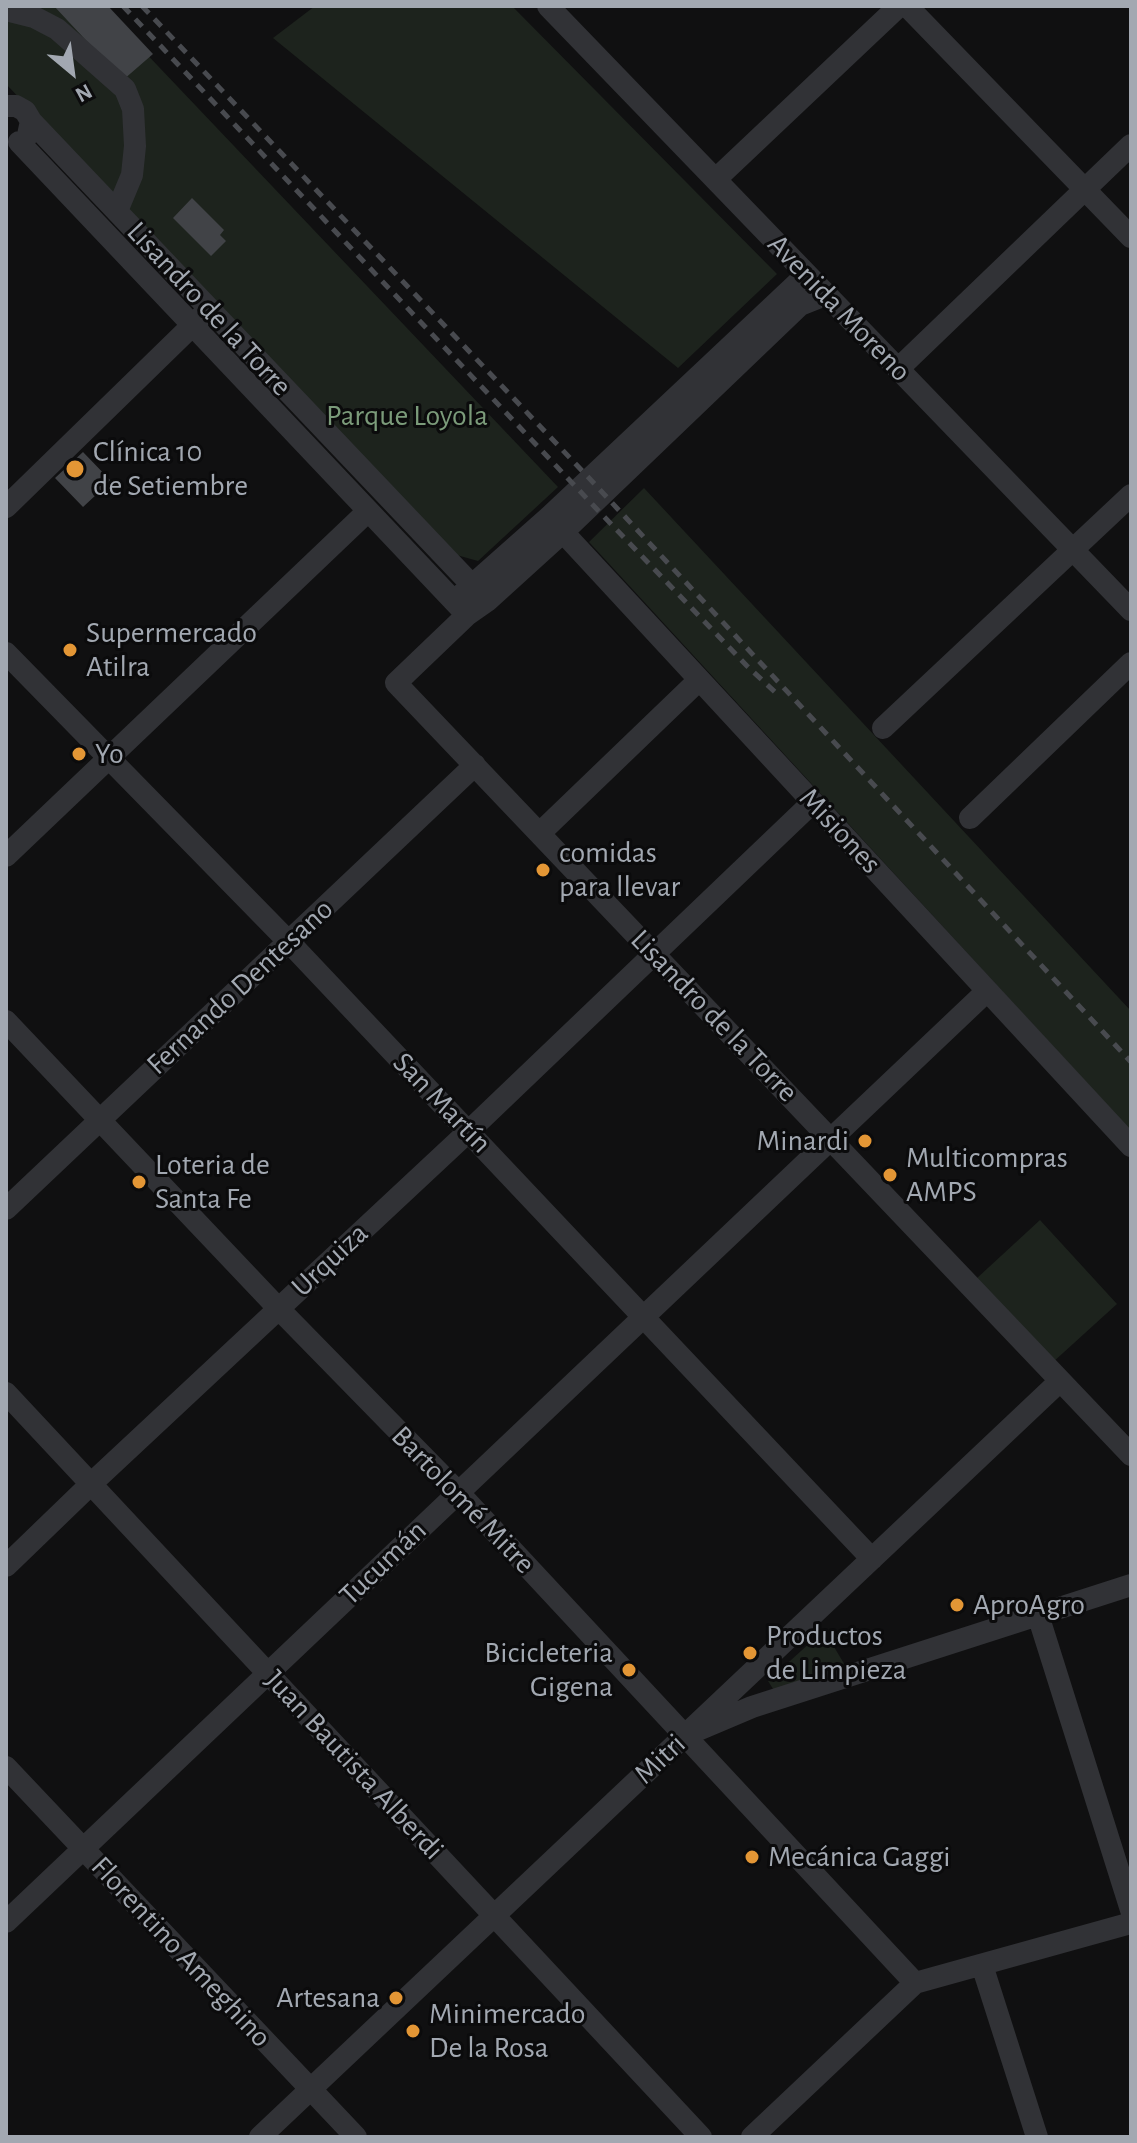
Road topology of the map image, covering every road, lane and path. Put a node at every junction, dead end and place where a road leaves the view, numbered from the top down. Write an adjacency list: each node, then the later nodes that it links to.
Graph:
1 (548, 6): 8 (street, Avenida Moreno)
2 (899, 6): 8 (street)
3 (907, 6): 9 (street)
4 (6, 10): 10 (street)
5 (15, 107): 6 (street); 10 (street, Lisandro de la Torre)
6 (10, 143): 15 (street, Lisandro de la Torre)
7 (1131, 145): 9 (street)
8 (716, 179): 12 (street, Avenida Moreno)
9 (1084, 188): 11 (street); 16 (street)
10 (117, 211): 14 (street, Lisandro de la Torre)
11 (1131, 237)
12 (806, 275): 13 (street, Avenida Moreno); 20 (street)
13 (825, 295): 16 (street, Avenida Moreno); 20 (street)
14 (208, 309): 15 (street); 22 (street, Lisandro de la Torre)
15 (193, 326): 18 (street); 19 (street, Lisandro de la Torre)
16 (898, 369): 21 (street, Avenida Moreno)
17 (1131, 495): 21 (street)
18 (6, 507)
19 (367, 512): 23 (street, Lisandro de la Torre); 29 (street)
20 (556, 525): 22 (street); 27 (street, Misiones)
21 (1072, 550): 24 (street, Avenida Moreno); 28 (street)
22 (479, 593): 23 (street)
23 (461, 608): 30 (street, Lisandro de la Torre)
24 (1131, 610)
25 (6, 653): 29 (street, San Martín)
26 (1131, 663): 32 (street)
27 (699, 680): 31 (street, Misiones); 33 (street)
28 (883, 728)
29 (109, 759): 34 (street); 35 (street, San Martín)
30 (475, 765): 33 (street, Lisandro de la Torre); 35 (street, Fernando Dentesano)
31 (813, 802): 36 (street, Urquiza); 37 (street, Misiones)
32 (970, 818)
33 (540, 833): 36 (street, Lisandro de la Torre)
34 (6, 856)
35 (288, 941): 39 (street, Fernando Dentesano); 40 (street, San Martín)
36 (653, 953): 40 (street, Urquiza); 41 (street, Lisandro de la Torre)
37 (987, 991): 41 (street, Tucumán); 42 (street, Misiones)
38 (6, 1021): 39 (street, Bartolomé Mitre)
39 (100, 1120): 43 (street, Fernando Dentesano); 44 (street, Bartolomé Mitre)
40 (469, 1131): 44 (street, Urquiza); 45 (street, San Martín)
41 (830, 1138): 45 (street, Tucumán); 46 (street, Lisandro de la Torre)
42 (1131, 1146)
43 (6, 1209)
44 (278, 1308): 49 (street, Urquiza); 50 (street, Bartolomé Mitre)
45 (643, 1317): 50 (street, Tucumán); 51 (street, San Martín)
46 (1060, 1381): 48 (street, Lisandro de la Torre); 51 (street, Mitri)
47 (6, 1393): 49 (street, Juan Bautista Alberdi)
48 (1131, 1455)
49 (92, 1483): 52 (street, Urquiza); 55 (street, Juan Bautista Alberdi)
50 (458, 1492): 55 (street, Tucumán); 56 (street, Bartolomé Mitre)
51 (872, 1559): 56 (street, Mitri)
52 (6, 1566)
53 (1131, 1585): 54 (street)
54 (1038, 1615): 56 (street); 59 (street)
55 (269, 1673): 58 (street, Tucumán); 60 (street, Juan Bautista Alberdi)
56 (685, 1735): 60 (street, Mitri); 64 (street, Bartolomé Mitre)
57 (6, 1767): 58 (street, Florentino Ameghino)
58 (83, 1848): 61 (street, Tucumán); 65 (street, Florentino Ameghino)
59 (1131, 1910)
60 (494, 1916): 65 (street, Mitri); 68 (street, Juan Bautista Alberdi)
61 (6, 1922)
62 (1131, 1923): 63 (street)
63 (982, 1965): 64 (street); 70 (street)
64 (915, 1983): 69 (street)
65 (310, 2089): 66 (street, Mitri); 67 (street, Florentino Ameghino)
66 (260, 2137)
67 (356, 2137)
68 (701, 2137)
69 (752, 2137)
70 (1037, 2137)

